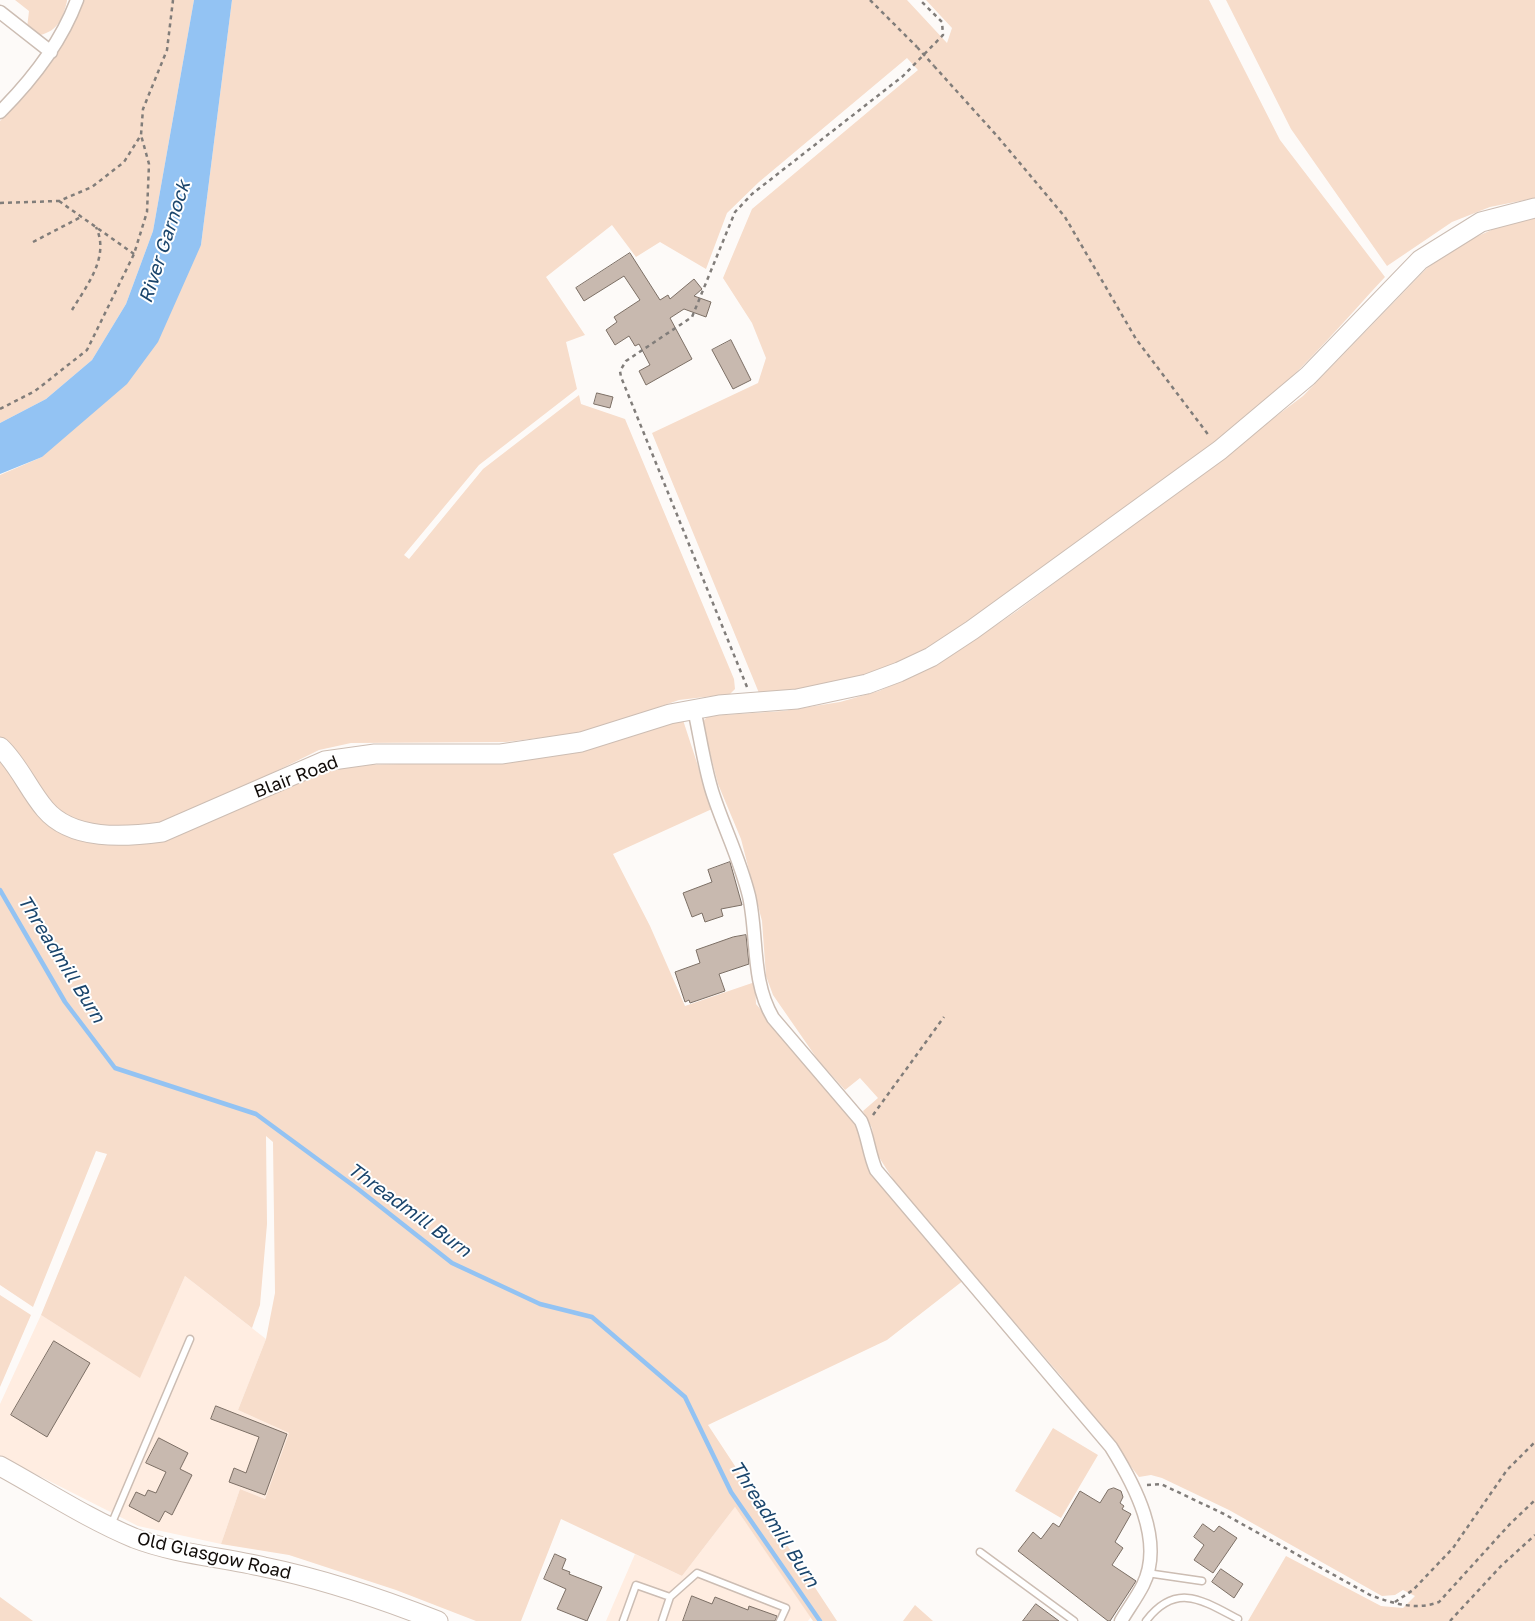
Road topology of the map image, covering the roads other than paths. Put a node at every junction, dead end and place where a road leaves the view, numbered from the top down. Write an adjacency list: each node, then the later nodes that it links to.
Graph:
1 (77, 0): 3 (street)
2 (0, 12): 3 (street)
3 (51, 52): 4 (street)
4 (0, 112)
5 (1535, 208): 6 (street, Blair Road)
6 (694, 709): 7 (street, Blair Road); 12 (street)
7 (0, 746)
8 (190, 1339): 10 (lane)
9 (0, 1466): 10 (street, Old Glasgow Road)
10 (111, 1526): 16 (street, Old Glasgow Road)
11 (980, 1552): 20 (lane)
12 (1147, 1574): 13 (lane); 21 (street)
13 (1202, 1581)
14 (670, 1597): 17 (lane); 18 (lane); 19 (lane)
15 (1238, 1619): 22 (lane)
16 (438, 1621)
17 (624, 1621)
18 (662, 1621)
19 (780, 1621)
20 (1074, 1621)
21 (1121, 1621)
22 (1146, 1621)

